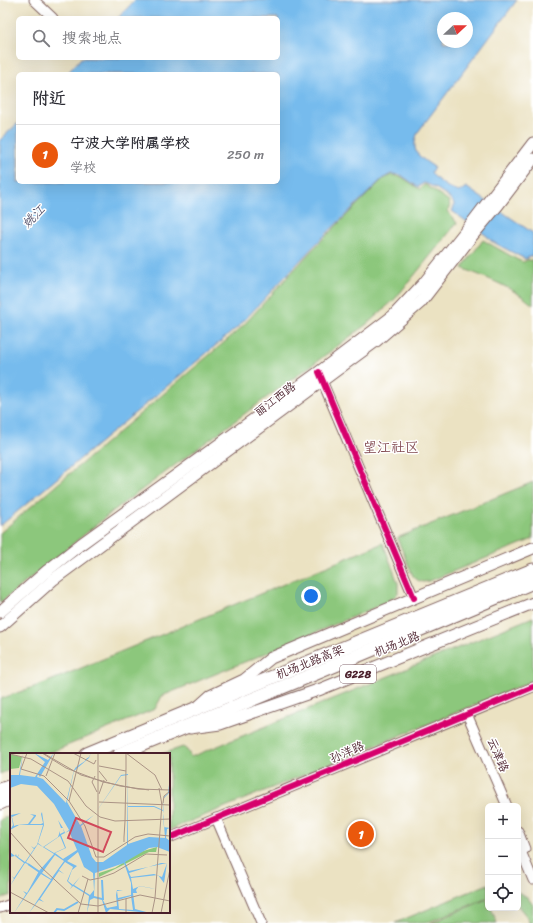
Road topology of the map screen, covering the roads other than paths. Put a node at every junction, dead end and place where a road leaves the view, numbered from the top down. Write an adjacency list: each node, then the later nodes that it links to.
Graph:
1 (34, 0): 2 (street)
2 (51, 16)
3 (533, 143): 5 (main road)
4 (533, 159): 5 (main road, 丽江西路)
5 (496, 201): 6 (main road, 丽江西路)
6 (320, 377): 11 (street); 14 (main road, 丽江西路); 15 (main road, 丽江西路)
7 (533, 548): 11 (main road, G228)
8 (533, 570): 17 (highway, 机场北路高架 / G228)
9 (533, 582): 12 (highway, 机场北路高架 / G228)
10 (533, 589): 12 (highway)
11 (414, 598): 17 (main road, G228)
12 (495, 598): 19 (highway, 机场北路高架 / G228)
13 (533, 603): 19 (main road, 机场北路 / G228)
14 (0, 612)
15 (0, 627)
16 (533, 687): 18 (street, 孙洋路)
17 (197, 708): 20 (highway, 机场北路高架 / G228)
18 (465, 715): 26 (street, 云津路); 27 (street, 云津路); 28 (street, 孙洋路)
19 (178, 730): 21 (highway, 机场北路高架 / G228)
20 (89, 753)
21 (122, 753)
22 (10, 786): 23 (highway)
23 (0, 790)
24 (10, 798): 25 (highway)
25 (0, 803)
26 (501, 803)
27 (506, 803)
28 (216, 818): 29 (street, 孙洋路); 36 (street)
29 (170, 838)
30 (521, 839): 32 (street)
31 (521, 851): 33 (street)
32 (533, 866)
33 (533, 880)
34 (10, 904): 35 (street)
35 (0, 908)
36 (261, 923)

